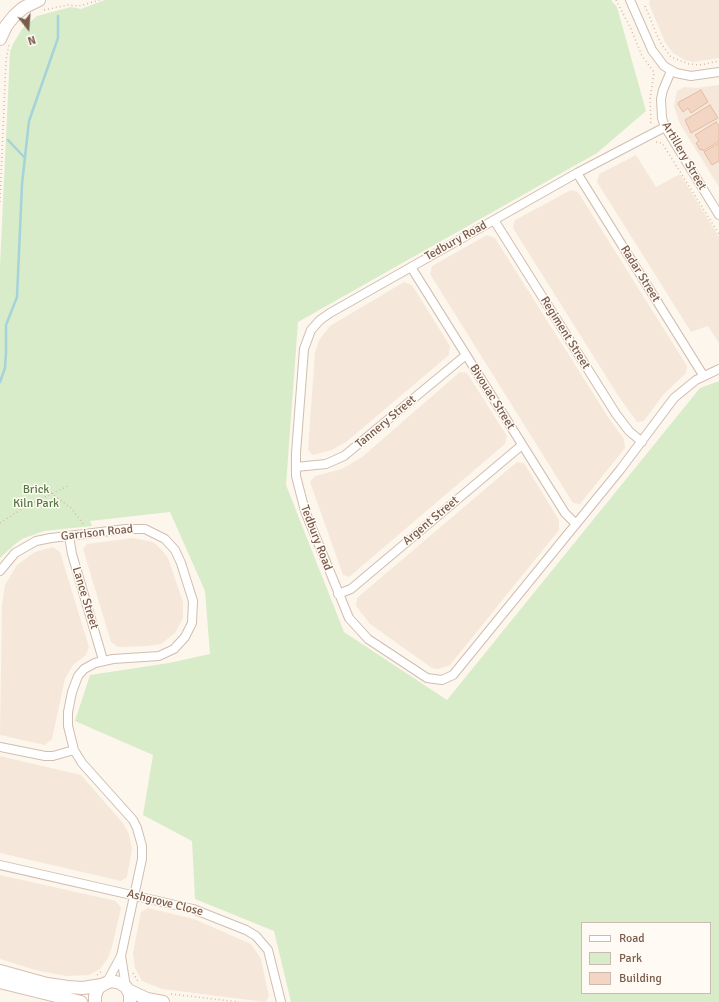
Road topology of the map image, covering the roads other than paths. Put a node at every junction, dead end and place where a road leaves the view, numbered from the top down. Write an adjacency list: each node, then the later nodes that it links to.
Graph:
1 (630, 0): 5 (street)
2 (40, 5): 3 (street)
3 (3, 24): 4 (street)
4 (5, 41)
5 (671, 71): 6 (street); 7 (street, Artillery Street)
6 (719, 72)
7 (665, 127): 8 (street, Tedbury Road); 9 (street, Artillery Street)
8 (577, 173): 10 (street, Tedbury Road); 14 (street, Radar Street)
9 (719, 215)
10 (494, 220): 11 (street, Tedbury Road); 15 (street, Regiment Street)
11 (411, 267): 12 (street, Bivouac Street); 17 (street, Tedbury Road)
12 (466, 355): 16 (street, Bivouac Street); 17 (street, Tannery Street)
13 (719, 369): 14 (street, Tedbury Road)
14 (704, 375): 15 (street, Tedbury Road)
15 (642, 442): 18 (street, Tedbury Road)
16 (522, 444): 18 (street, Bivouac Street); 21 (street, Argent Street)
17 (296, 467): 21 (street, Tedbury Road)
18 (576, 524): 21 (street, Tedbury Road)
19 (69, 536): 20 (street, Garrison Road); 22 (street, Lance Street); 22 (street, Garrison Road)
20 (0, 571)
21 (338, 594)
22 (103, 660): 24 (street, Garrison Road)
23 (0, 747): 24 (street)
24 (74, 750): 26 (street, Garrison Road)
25 (0, 865): 26 (street, Ashgrove Close)
26 (134, 895): 27 (street, Garrison Road); 35 (street, Ashgrove Close)
27 (121, 956): 29 (street, Garrison Road); 31 (street, Garrison Road)
28 (0, 971): 29 (street)
29 (101, 981): 31 (street); 34 (street)
30 (0, 982): 33 (street)
31 (128, 993): 32 (street)
32 (165, 998)
33 (80, 1002)
34 (95, 1002)
35 (281, 1002)

